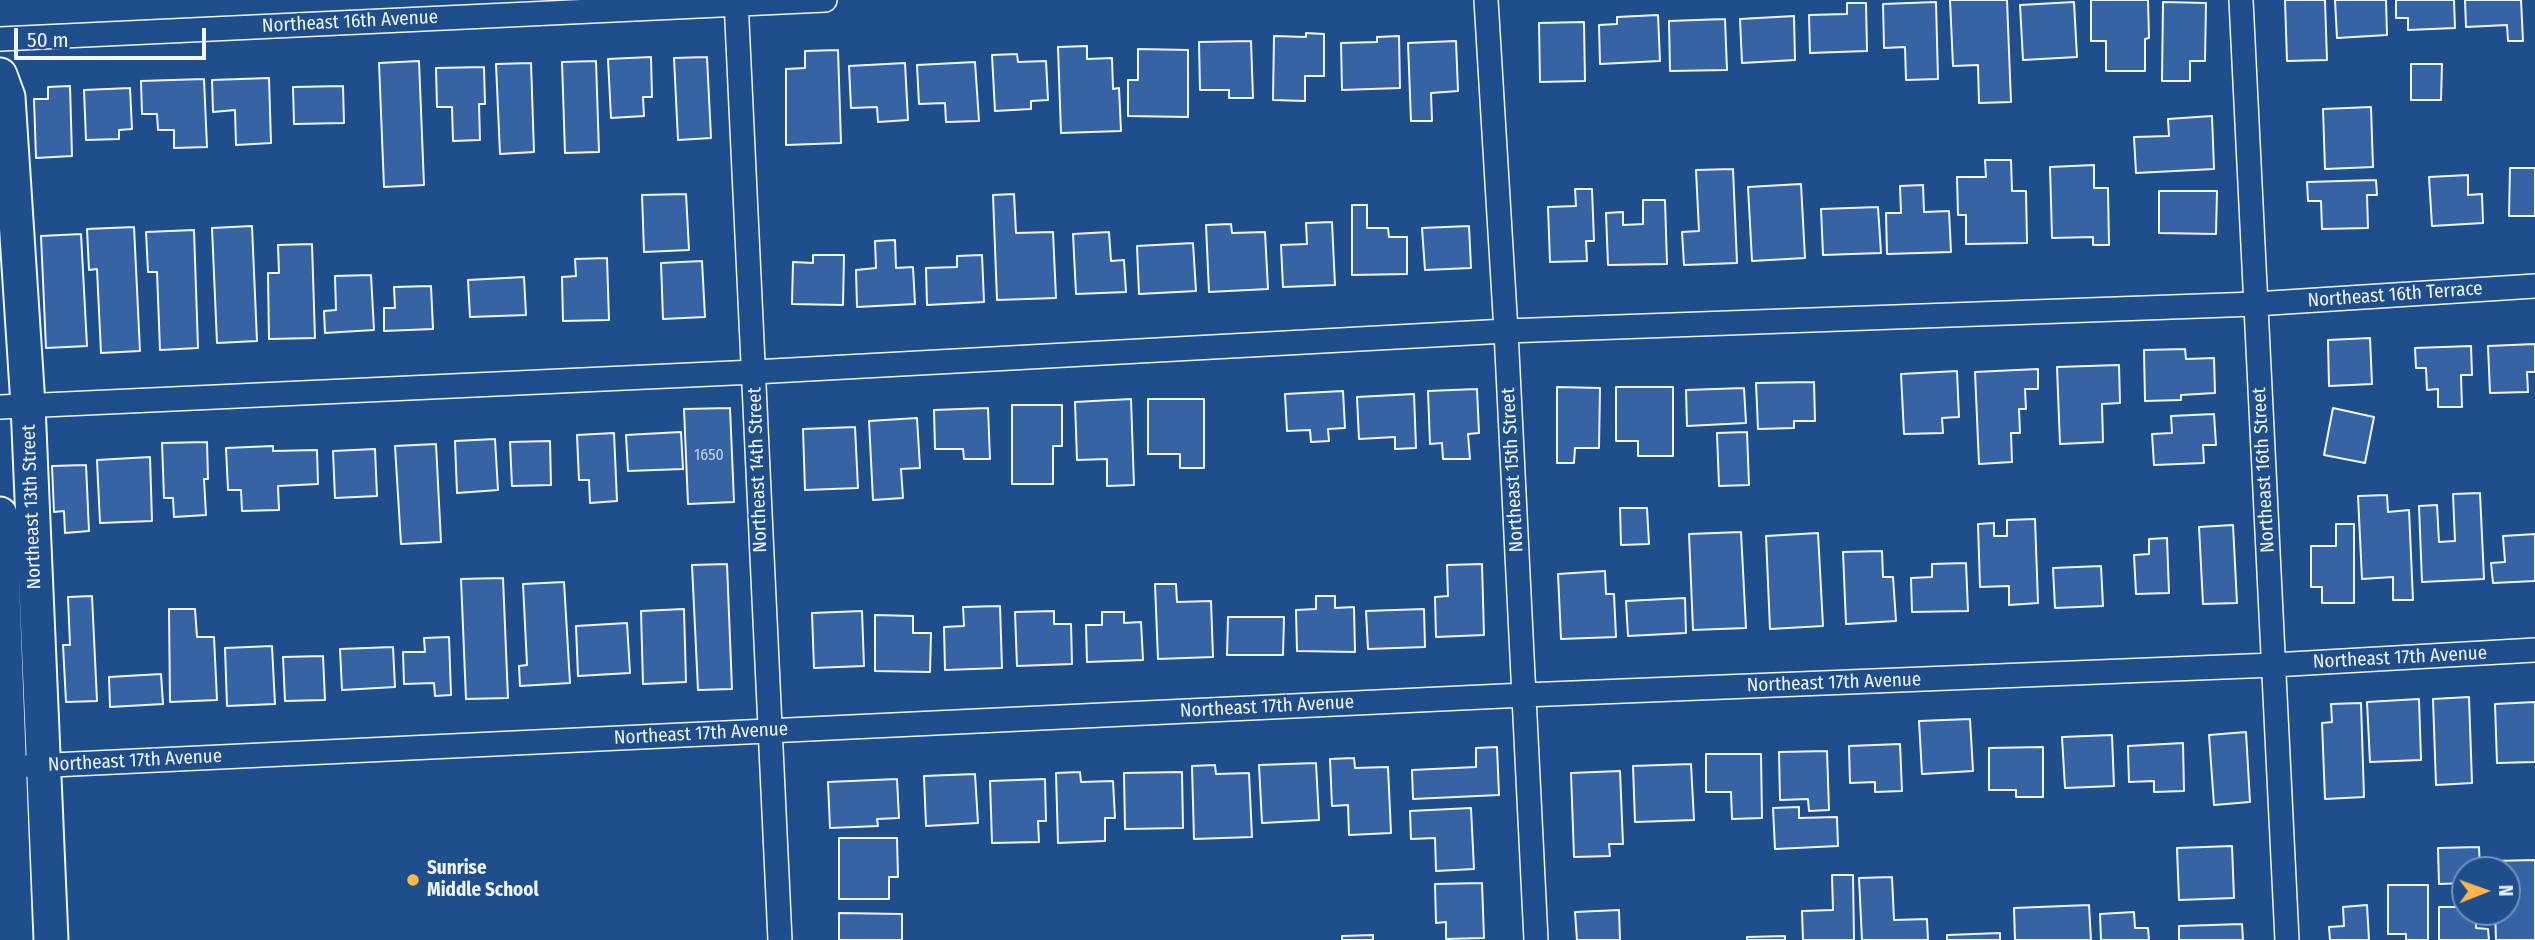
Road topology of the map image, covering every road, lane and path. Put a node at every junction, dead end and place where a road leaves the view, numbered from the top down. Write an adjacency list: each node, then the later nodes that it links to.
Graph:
1 (825, 0): 4 (street, Northeast 16th Avenue)
2 (1486, 0): 9 (street, Northeast 15th Street)
3 (2241, 0): 8 (street, Northeast 16th Street)
4 (736, 2): 5 (street, Northeast 16th Avenue); 10 (street, Northeast 14th Street)
5 (0, 39)
6 (0, 75): 11 (street, Northeast 13th Street)
7 (2535, 286): 8 (street, Northeast 16th Terrace)
8 (2255, 304): 9 (street, Northeast 16th Terrace); 14 (street, Northeast 16th Street)
9 (1506, 331): 10 (street, Northeast 16th Terrace); 15 (street, Northeast 15th Street)
10 (754, 372): 11 (street, Northeast 16th Terrace); 16 (street, Northeast 14th Street)
11 (14, 406): 17 (street, Northeast 13th Street)
12 (0, 514): 18 (street, Northeast 13th Street)
13 (2535, 650): 14 (street, Northeast 17th Avenue)
14 (2273, 665): 15 (street, Northeast 17th Avenue); 23 (street, Northeast 16th Street)
15 (1524, 695): 16 (street, Northeast 17th Avenue); 22 (street, Northeast 15th Street)
16 (769, 730): 17 (street, Northeast 17th Avenue); 21 (street, Northeast 14th Street)
17 (43, 765): 18 (street, Northeast 17th Avenue); 20 (street, Northeast 13th Street)
18 (5, 767): 19 (street, Northeast 13th Street)
19 (16, 940)
20 (51, 940)
21 (780, 940)
22 (1536, 940)
23 (2287, 940)

